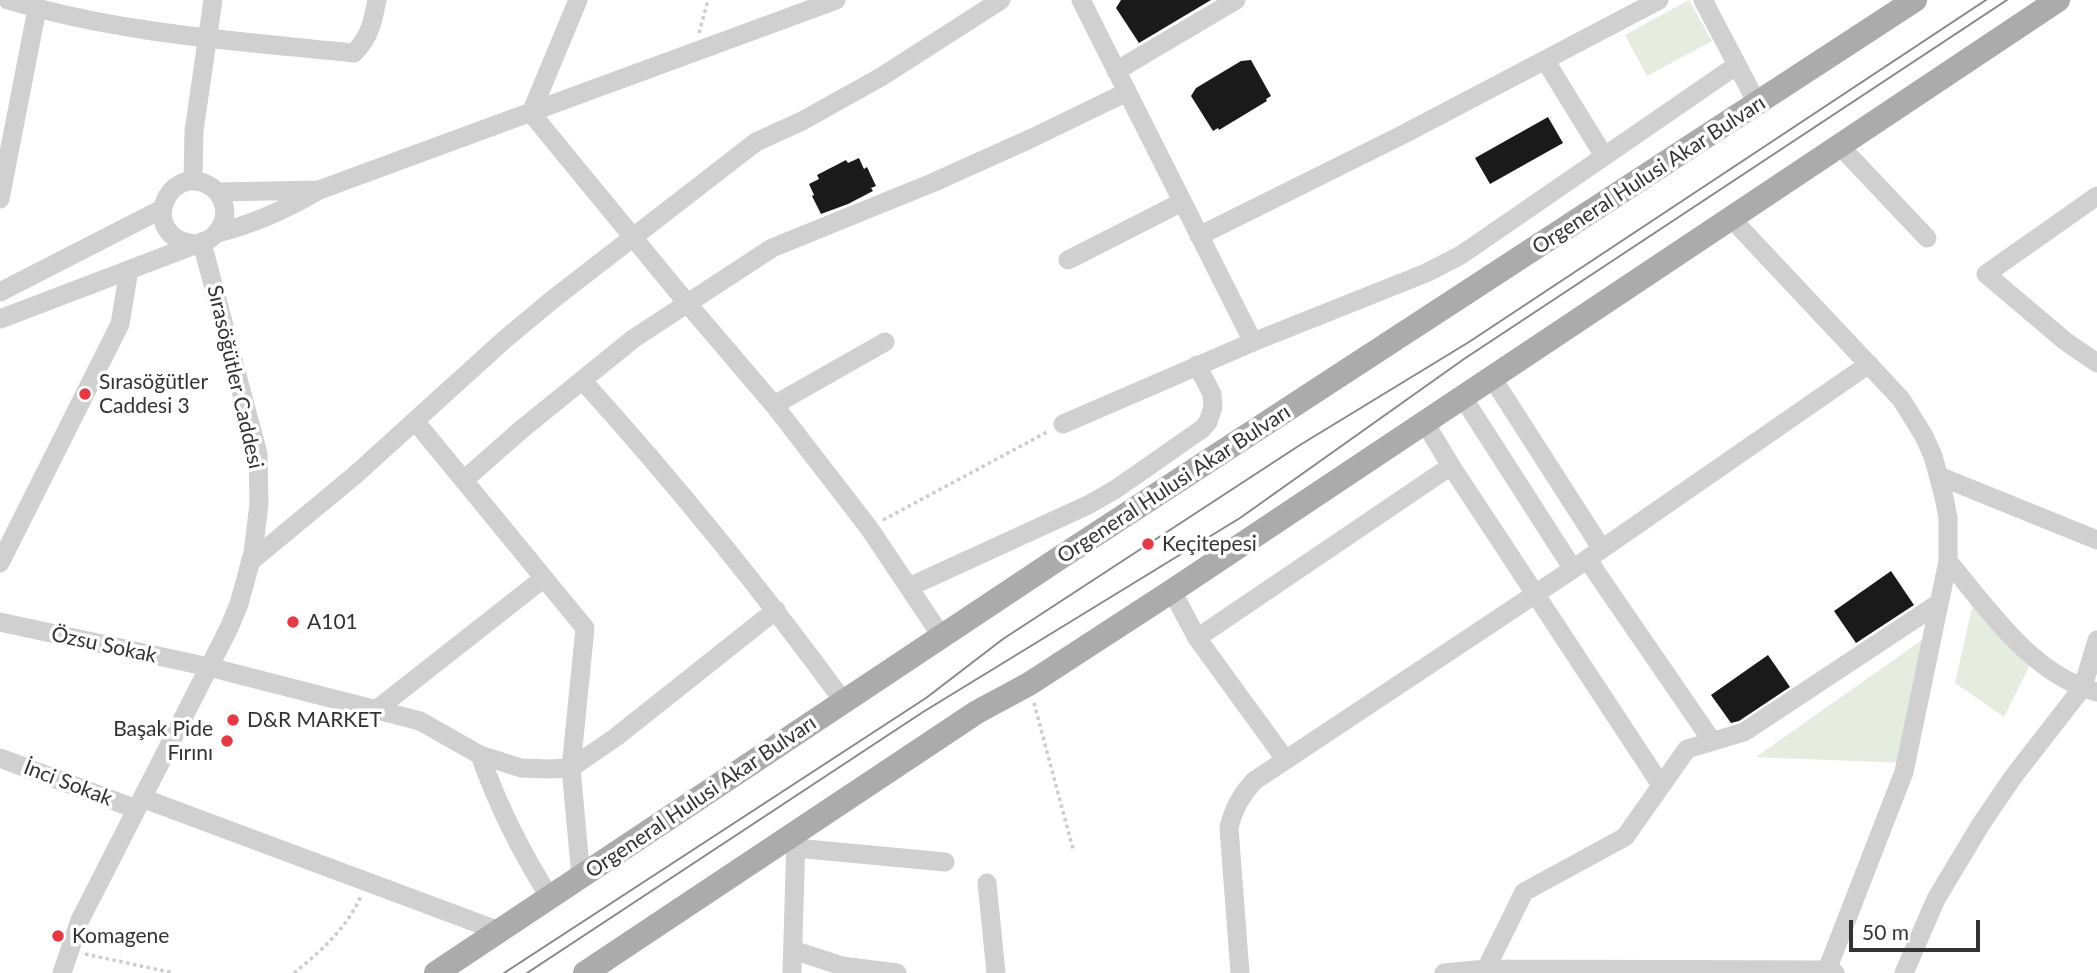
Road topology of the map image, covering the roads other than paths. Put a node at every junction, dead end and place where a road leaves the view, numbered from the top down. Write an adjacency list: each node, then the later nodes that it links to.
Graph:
1 (8, 0): 13 (street)
2 (213, 0): 14 (street)
3 (377, 0): 14 (street)
4 (578, 0): 20 (street)
5 (836, 0): 20 (street)
6 (1001, 0): 32 (street)
7 (1081, 0): 17 (street)
8 (1236, 0): 17 (street)
9 (1659, 0): 15 (street)
10 (1915, 0): 19 (main road, Orgeneral Hulusi Akar Bulvarı)
11 (2058, 0): 21 (main road)
12 (1709, 4): 16 (street)
13 (37, 9): 14 (street); 27 (street)
14 (208, 38): 23 (street)
15 (1545, 60): 22 (street); 31 (street)
16 (1737, 65): 19 (street); 22 (street)
17 (1116, 71): 18 (street)
18 (1127, 92): 28 (street); 38 (street)
19 (1757, 103): 67 (main road, Orgeneral Hulusi Akar Bulvarı)
20 (531, 113): 24 (street); 32 (street)
21 (1839, 145): 30 (main road); 33 (street)
22 (1604, 156): 41 (street)
23 (193, 181): 25 (street); 29 (street)
24 (319, 190): 25 (street); 34 (street)
25 (217, 192): 34 (street)
26 (2097, 196): 42 (street)
27 (0, 199)
28 (1182, 202): 31 (street); 35 (street)
29 (162, 209): 34 (street); 37 (street)
30 (1730, 217): 43 (street); 45 (main road)
31 (1199, 236): 41 (street)
32 (634, 237): 38 (street); 49 (street)
33 (1927, 238)
34 (204, 240): 36 (street); 58 (street, Sırasöğütler Caddesi)
35 (1068, 260)
36 (129, 270): 39 (street); 59 (street)
37 (0, 292)
38 (687, 303): 46 (street); 48 (street)
39 (0, 319)
40 (885, 342): 48 (street)
41 (1253, 342): 44 (street)
42 (2097, 363)
43 (1869, 364): 53 (street); 56 (street)
44 (1197, 365): 51 (street); 61 (street)
45 (1491, 376): 47 (main road); 56 (street)
46 (582, 380): 54 (street); 65 (street)
47 (1462, 396): 50 (main road); 56 (street)
48 (774, 405): 61 (street)
49 (415, 421): 54 (street); 58 (street)
50 (1424, 421): 52 (street); 62 (main road)
51 (1063, 424)
52 (1451, 466): 63 (street); 68 (street)
53 (1940, 476): 55 (street); 57 (street)
54 (464, 480): 60 (street)
55 (2097, 540)
56 (1587, 559): 63 (street); 74 (street)
57 (1948, 561): 64 (street); 71 (street)
58 (250, 562): 70 (street, Sırasöğütler Caddesi)
59 (0, 563)
60 (544, 578): 73 (street); 78 (street)
61 (909, 587): 67 (street)
62 (1172, 591): 68 (street); 81 (main road)
63 (1536, 594): 77 (street); 79 (street)
64 (1939, 603): 74 (street); 89 (street)
65 (776, 610): 72 (street); 78 (street)
66 (0, 622): 70 (street, Özsu Sokak)
67 (942, 637): 72 (main road, Orgeneral Hulusi Akar Bulvarı)
68 (1197, 638): 77 (street)
69 (2097, 640): 71 (street)
70 (209, 667): 73 (street, Özsu Sokak); 80 (street, Sırasöğütler Caddesi)
71 (2090, 690): 98 (street)
72 (844, 702): 83 (main road, Orgeneral Hulusi Akar Bulvarı)
73 (376, 710): 75 (street, Özsu Sokak)
74 (1712, 741): 79 (street)
75 (480, 755): 78 (street, Özsu Sokak); 85 (street)
76 (0, 758): 80 (street, İnci Sokak)
77 (1286, 759): 96 (street)
78 (571, 768): 83 (street)
79 (1661, 785): 88 (street)
80 (139, 803): 86 (street, İnci Sokak); 90 (street, Sırasöğütler Caddesi)
81 (796, 841): 82 (street); 87 (street); 92 (main road)
82 (945, 862)
83 (581, 877): 85 (main road, Orgeneral Hulusi Akar Bulvarı)
84 (987, 883): 95 (street)
85 (550, 898): 86 (main road, Orgeneral Hulusi Akar Bulvarı)
86 (499, 932): 91 (main road, Orgeneral Hulusi Akar Bulvarı)
87 (793, 950): 93 (street); 94 (street)
88 (1487, 971): 89 (street); 97 (street)
89 (1831, 972)
90 (62, 973)
91 (436, 973)
92 (585, 973)
93 (792, 973)
94 (897, 973)
95 (996, 973)
96 (1240, 973)
97 (1444, 973)
98 (1904, 973)

